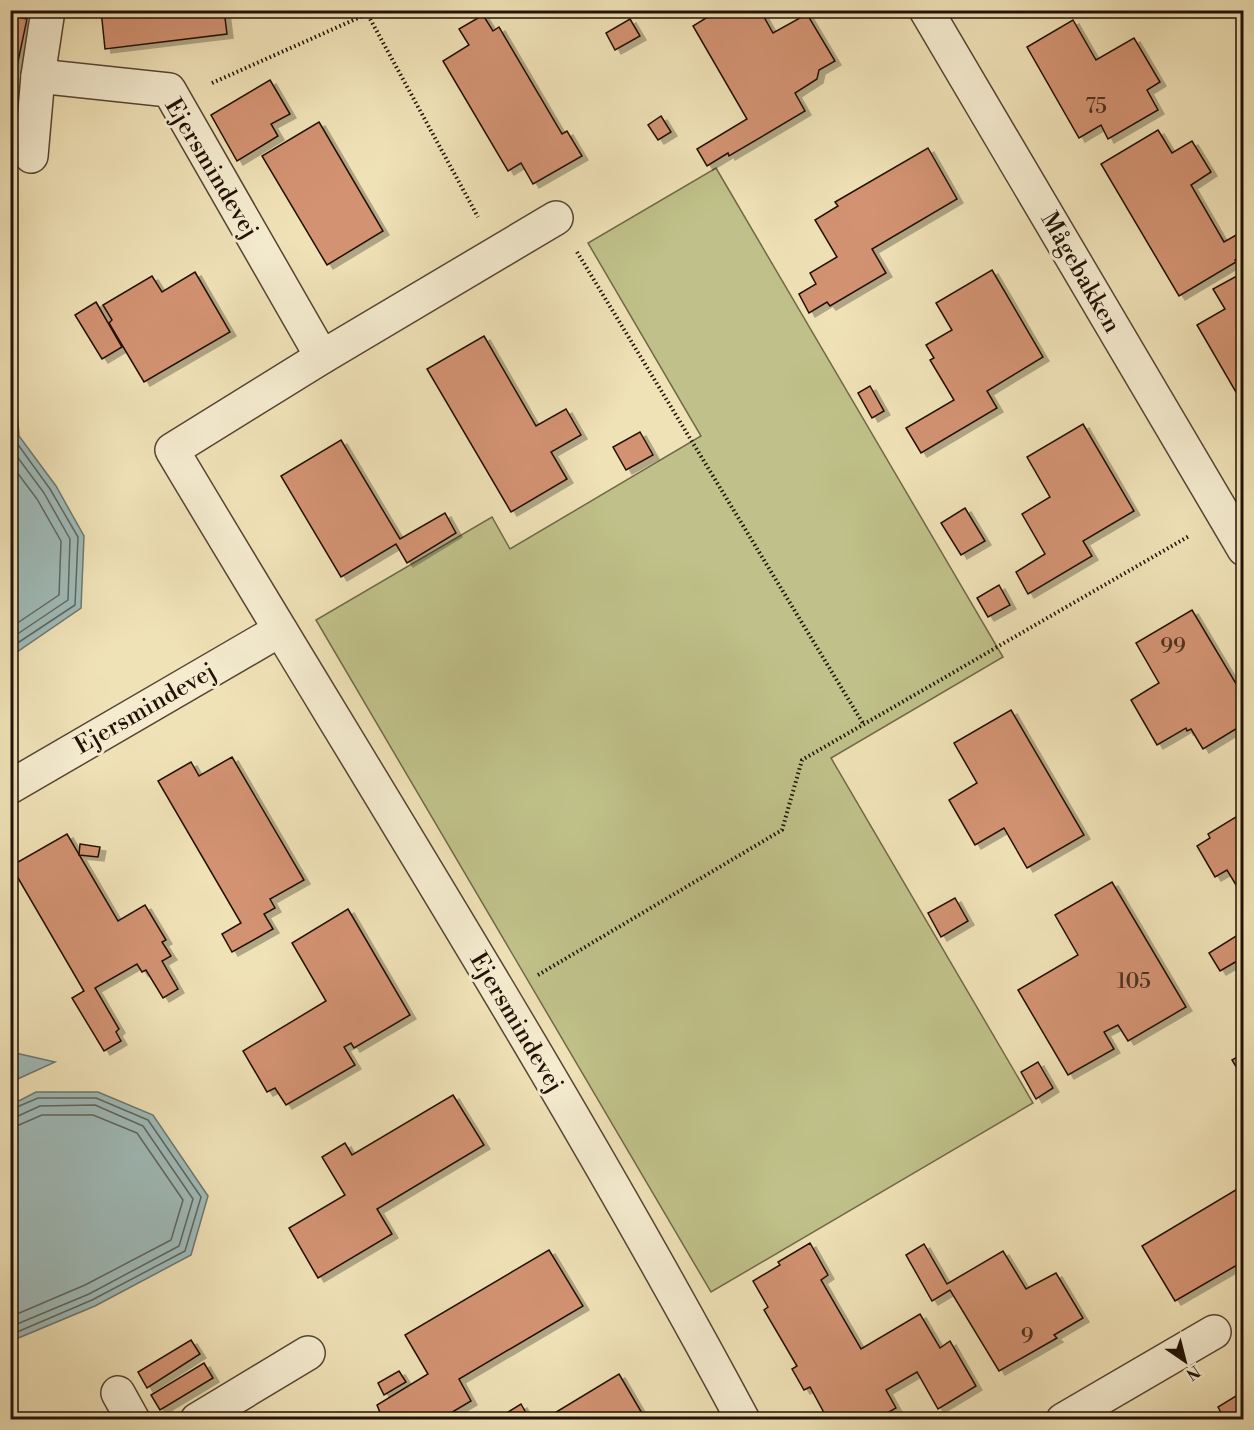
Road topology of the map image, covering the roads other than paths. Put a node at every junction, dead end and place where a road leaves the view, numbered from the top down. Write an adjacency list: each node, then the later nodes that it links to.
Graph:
1 (926, 10): 7 (street, Mågebakken)
2 (47, 17): 3 (street)
3 (38, 76): 4 (street); 6 (street, Ejersmindevej)
4 (31, 156)
5 (556, 218): 6 (street, Ejersmindevej)
6 (322, 357): 8 (street, Ejersmindevej)
7 (1241, 537)
8 (280, 630): 9 (street, Ejersmindevej); 13 (street, Ejersmindevej)
9 (10, 786)
10 (1214, 1332): 14 (street)
11 (308, 1353): 12 (street)
12 (197, 1419)
13 (743, 1419)
14 (1063, 1419)

